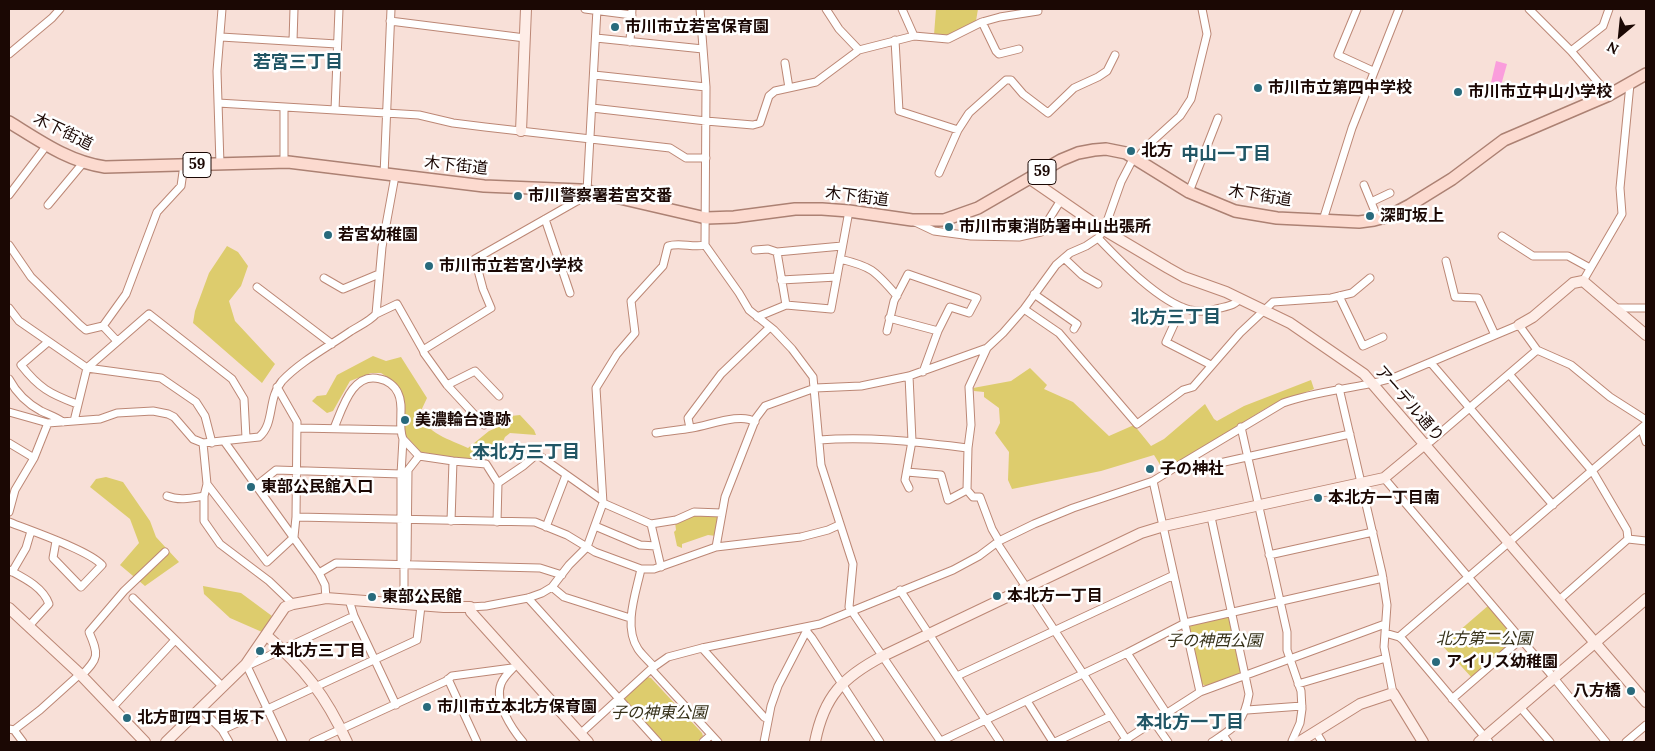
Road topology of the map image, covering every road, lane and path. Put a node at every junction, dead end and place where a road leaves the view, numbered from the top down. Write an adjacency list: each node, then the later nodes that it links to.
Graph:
1 (60, 9): 33 (street)
2 (222, 9): 22 (street)
3 (294, 9): 26 (street)
4 (339, 9): 28 (street)
5 (391, 9): 19 (street)
6 (526, 9): 23 (street)
7 (585, 9): 8 (street)
8 (597, 9): 18 (street); 24 (street)
9 (700, 9): 30 (street)
10 (826, 9): 31 (street)
11 (902, 9): 21 (street)
12 (1202, 9): 56 (street)
13 (1358, 9): 36 (street)
14 (1399, 9): 36 (street)
15 (1530, 9): 32 (street)
16 (1609, 9): 32 (street)
17 (1038, 11): 20 (street)
18 (632, 12): 27 (street)
19 (390, 21): 23 (street); 47 (street)
20 (982, 22): 21 (street); 29 (street)
21 (914, 36): 25 (street)
22 (221, 37): 26 (street); 43 (street)
23 (525, 38): 52 (street)
24 (596, 38): 27 (street); 38 (street)
25 (895, 40): 31 (street); 51 (street)
26 (293, 41): 28 (street)
27 (630, 42): 30 (street)
28 (337, 44): 46 (street)
29 (1019, 49)
30 (703, 50): 40 (street)
31 (859, 50): 41 (street)
32 (1570, 51): 42 (street)
33 (9, 54)
34 (1115, 55): 51 (street)
35 (784, 63): 41 (street)
36 (1373, 71): 77 (street)
37 (1646, 74): 39 (main road, 木下街道 / 59)
38 (594, 75): 40 (street); 45 (street)
39 (1630, 84): 42 (main road, 木下街道 / 59); 88 (street)
40 (706, 87): 49 (street)
41 (789, 88): 49 (street)
42 (1609, 95): 75 (main road, 木下街道 / 59)
43 (218, 103): 44 (street); 59 (street)
44 (284, 107): 46 (street); 57 (street)
45 (592, 108): 49 (street); 53 (street)
46 (335, 110): 47 (street)
47 (386, 113): 52 (street); 62 (street)
48 (1218, 118): 66 (street)
49 (706, 121): 55 (street)
50 (9, 122): 54 (main road, 木下街道 / 59)
51 (958, 130): 61 (street)
52 (521, 131): 53 (street)
53 (590, 139): 55 (street); 65 (street)
54 (47, 145): 58 (main road, 木下街道 / 59); 67 (street)
55 (706, 158): 73 (street)
56 (1136, 158): 63 (main road, 木下街道 / 59); 66 (main road, 木下街道 / 59); 78 (street)
57 (284, 162): 59 (main road, 木下街道 / 59); 62 (main road, 木下街道 / 59)
58 (82, 163): 60 (main road, 木下街道 / 59); 71 (street)
59 (220, 164): 60 (main road, 木下街道 / 59)
60 (184, 165): 113 (street)
61 (939, 174)
62 (390, 175): 65 (main road, 木下街道 / 59); 89 (street)
63 (1030, 179): 69 (street, アーデル通り); 76 (main road, 木下街道 / 59)
64 (1364, 186): 70 (street)
65 (587, 191): 73 (main road, 木下街道 / 59); 74 (street)
66 (1189, 192): 77 (main road, 木下街道 / 59)
67 (9, 194)
68 (1390, 194): 70 (street)
69 (1061, 200): 76 (street); 78 (street, アーデル通り)
70 (1371, 202): 75 (street)
71 (48, 205)
72 (849, 211): 73 (main road, 木下街道 / 59); 76 (main road, 木下街道 / 59); 82 (street)
73 (706, 218): 81 (street)
74 (545, 219): 97 (street); 125 (street)
75 (1378, 219): 77 (main road, 木下街道 / 59)
76 (912, 220)
77 (1323, 220)
78 (1101, 234): 86 (street); 101 (street, アーデル通り); 103 (street)
79 (1502, 236): 88 (street)
80 (9, 245): 113 (street)
81 (705, 245): 110 (street); 188 (street)
82 (842, 246): 84 (street); 85 (street)
83 (754, 250): 84 (street)
84 (777, 252): 93 (street)
85 (840, 258): 90 (street); 99 (street)
86 (1064, 258): 95 (street); 98 (street)
87 (1446, 261): 118 (street)
88 (1590, 268): 94 (street)
89 (379, 274): 91 (street); 109 (street)
90 (837, 277): 93 (street); 102 (street)
91 (324, 278)
92 (1370, 278): 100 (street)
93 (782, 280): 102 (street)
94 (1583, 281): 105 (street); 112 (street)
95 (1098, 284)
96 (257, 287): 123 (street)
97 (570, 293)
98 (1034, 294): 107 (street); 115 (street)
99 (897, 296): 111 (street); 116 (street)
100 (1339, 296): 108 (street); 120 (street)
101 (1240, 298): 103 (street); 108 (street, アーデル通り)
102 (786, 305): 110 (street)
103 (1182, 306): 128 (street)
104 (9, 308): 122 (street)
105 (1615, 308): 106 (street); 119 (street)
106 (1646, 308)
107 (1024, 309): 124 (street); 128 (street)
108 (1264, 310): 128 (street); 134 (street, アーデル通り)
109 (376, 314): 123 (street); 125 (street)
110 (758, 317): 114 (street)
111 (889, 318): 116 (street); 117 (street)
112 (1519, 325): 118 (street); 126 (street)
113 (103, 326): 121 (street)
114 (770, 327): 137 (street); 153 (street)
115 (1074, 329)
116 (938, 330): 130 (street)
117 (887, 331)
118 (1495, 335): 127 (street)
119 (1646, 335)
120 (1383, 336)
121 (117, 341): 129 (street); 157 (street)
122 (48, 342): 129 (street); 140 (street)
123 (332, 344): 136 (street)
124 (987, 348): 130 (street); 167 (street)
125 (423, 350): 135 (street)
126 (1538, 350): 131 (street); 143 (street)
127 (1432, 363): 134 (street); 141 (street)
128 (1211, 365)
129 (87, 368): 140 (street); 161 (street)
130 (922, 372): 132 (street)
131 (1509, 374): 141 (street); 175 (street)
132 (909, 376): 137 (street); 162 (street)
133 (9, 379): 145 (street)
134 (1374, 384): 138 (street); 166 (street, アーデル通り)
135 (447, 385): 139 (street); 148 (street)
136 (277, 387): 151 (street); 157 (street)
137 (815, 388): 146 (street); 159 (street)
138 (1339, 388): 149 (street); 156 (street)
139 (499, 396)
140 (78, 404): 144 (street)
141 (1469, 408): 166 (street); 189 (street)
142 (9, 412): 147 (street)
143 (1646, 420)
144 (74, 421): 145 (street); 165 (street)
145 (63, 422): 147 (street)
146 (755, 422): 153 (street); 192 (street)
147 (48, 423): 169 (street)
148 (484, 425)
149 (1241, 427): 170 (street); 172 (street)
150 (1644, 427): 163 (street); 175 (street)
151 (298, 428): 152 (street); 173 (street)
152 (334, 428): 154 (street); 154 (street)
153 (690, 428): 155 (street)
154 (400, 430): 158 (street)
155 (656, 433)
156 (1350, 434): 170 (street); 181 (street)
157 (246, 438): 160 (street)
158 (402, 439): 168 (street); 176 (street)
159 (819, 440): 162 (street); 200 (street)
160 (224, 441): 161 (street); 183 (street)
161 (212, 442): 165 (street)
162 (912, 442): 167 (street); 174 (street)
163 (1646, 442)
164 (9, 443): 169 (street)
165 (203, 443): 182 (street)
166 (1425, 444): 178 (street); 211 (street, アーデル通り)
167 (968, 448): 185 (street)
168 (420, 456): 171 (street); 195 (street)
169 (34, 458): 191 (street)
170 (1248, 458): 172 (street); 190 (street)
171 (453, 462): 180 (street); 196 (street)
172 (1176, 467): 179 (street)
173 (297, 471): 176 (street); 183 (street); 193 (street)
174 (907, 472): 184 (street); 185 (street)
175 (1592, 472): 189 (street); 207 (street)
176 (401, 474): 195 (street)
177 (566, 475): 180 (street); 188 (street); 203 (street)
178 (1384, 478): 181 (street); 225 (street)
179 (1153, 481): 202 (street); 210 (street)
180 (498, 483): 198 (street)
181 (1361, 483): 190 (street); 205 (street)
182 (206, 484): 187 (street); 206 (street)
183 (256, 486): 206 (street)
184 (909, 488)
185 (967, 490): 210 (street)
186 (167, 496): 187 (street)
187 (204, 496): 236 (street)
188 (602, 502): 199 (street); 201 (street)
189 (1553, 505): 211 (street)
190 (1259, 506): 194 (street); 216 (street)
191 (9, 512)
192 (722, 513): 199 (street); 214 (street)
193 (296, 517): 195 (street); 206 (street)
194 (1211, 517): 202 (street); 242 (street)
195 (404, 519): 196 (street); 217 (street)
196 (451, 521): 198 (street)
197 (9, 522): 204 (street)
198 (497, 522): 203 (street)
199 (651, 524): 212 (street)
200 (839, 525): 214 (street); 241 (street)
201 (595, 526): 212 (street); 213 (street)
202 (1164, 526): 223 (street); 227 (street)
203 (546, 527): 213 (street)
204 (32, 531): 208 (street); 220 (street)
205 (1373, 532): 216 (street); 224 (street)
206 (294, 537): 221 (street)
207 (1628, 539): 209 (street); 234 (street)
208 (56, 541): 208 (street)
209 (1646, 541)
210 (998, 542): 227 (street); 228 (street)
211 (1509, 543): 225 (street); 234 (street, アーデル通り)
212 (656, 546): 218 (street)
213 (587, 547): 219 (street); 222 (street)
214 (716, 547): 218 (street)
215 (165, 552): 268 (street)
216 (1269, 555): 235 (street)
217 (404, 564): 221 (street); 222 (street); 237 (street)
218 (660, 567): 219 (street)
219 (641, 569): 244 (street)
220 (10, 571): 247 (street)
221 (319, 573): 230 (street)
222 (562, 575): 226 (street)
223 (1174, 575): 245 (street); 249 (street)
224 (1383, 578): 235 (street); 246 (street)
225 (1468, 578): 253 (street); 254 (street)
226 (552, 587): 231 (street); 244 (street)
227 (1026, 588): 249 (street); 252 (street)
228 (900, 590): 241 (street); 252 (street)
229 (133, 598): 255 (street)
230 (326, 598): 233 (street); 236 (street)
231 (528, 598): 240 (street); 279 (street)
232 (1646, 599): 256 (street)
233 (349, 600): 237 (street); 243 (street)
234 (1559, 600): 256 (street, アーデル通り)
235 (1280, 602): 242 (street); 263 (street)
236 (293, 604): 251 (street)
237 (404, 605): 238 (street)
238 (421, 606): 240 (street); 262 (street)
239 (9, 608): 247 (street)
240 (470, 608): 265 (street)
241 (853, 611): 248 (street); 260 (street)
242 (1232, 612): 245 (street); 270 (street)
243 (354, 616): 258 (street); 262 (street)
244 (630, 618): 266 (street)
245 (1185, 623): 259 (street); 277 (street)
246 (1385, 624): 250 (street); 263 (street)
247 (29, 626): 268 (street)
248 (807, 630): 257 (street); 273 (street); 292 (street)
249 (1054, 631): 267 (street); 269 (street)
250 (1385, 633): 253 (street); 261 (street)
251 (266, 634): 258 (street); 264 (street)
252 (929, 634): 260 (street); 269 (street)
253 (1399, 637): 280 (street)
254 (1521, 639): 271 (street); 280 (street)
255 (175, 640): 275 (street); 286 (street)
256 (1595, 643): 271 (street); 282 (street, アーデル通り)
257 (702, 648): 266 (street); 292 (street)
258 (283, 649): 264 (street); 276 (street)
259 (1127, 653): 267 (street); 290 (street)
260 (883, 656): 273 (street); 321 (street)
261 (1386, 658): 274 (street); 278 (street)
262 (374, 660): 276 (street); 283 (street)
263 (1291, 660): 270 (street); 274 (street)
264 (247, 665): 275 (street); 288 (street)
265 (515, 667): 272 (street); 300 (street); 313 (street)
266 (652, 668): 279 (street); 301 (street)
267 (1083, 674): 281 (street); 291 (street)
268 (81, 675): 286 (street); 296 (street)
269 (957, 676): 293 (street)
270 (1246, 676): 277 (street); 289 (street)
271 (1554, 678): 285 (street); 332 (street)
272 (448, 679): 283 (street); 312 (street)
273 (841, 684): 319 (street); 320 (street)
274 (1298, 684): 284 (street)
275 (223, 687): 287 (street)
276 (317, 687): 288 (street); 298 (street)
277 (1200, 692): 290 (street)
278 (1393, 693): 299 (street); 330 (street)
279 (618, 699): 300 (street); 315 (street)
280 (1452, 699): 304 (street)
281 (1027, 701): 293 (street); 323 (street)
282 (1646, 702)
283 (396, 705): 298 (street)
284 (1302, 706): 289 (street); 327 (street)
285 (1520, 707): 304 (street); 331 (street)
286 (112, 708): 306 (street)
287 (201, 709): 297 (street); 307 (street)
288 (268, 709): 297 (street); 309 (street)
289 (1247, 710): 302 (street)
290 (1167, 714): 294 (street)
291 (1111, 716): 303 (street); 323 (street)
292 (768, 719): 318 (street)
293 (986, 720): 321 (street); 322 (street)
294 (1154, 722): 303 (street); 324 (street)
295 (1646, 725): 333 (street)
296 (12, 730): 305 (street)
297 (222, 730): 308 (street)
298 (342, 730): 310 (street); 311 (street)
299 (1316, 732): 328 (street); 329 (street)
300 (580, 734): 314 (street)
301 (711, 735): 316 (street); 317 (street)
302 (1224, 735): 325 (street); 326 (street)
303 (1126, 741)
304 (1484, 741)
305 (23, 742)
306 (145, 742)
307 (166, 742)
308 (229, 742)
309 (283, 742)
310 (313, 742)
311 (348, 742)
312 (477, 742)
313 (523, 742)
314 (588, 742)
315 (658, 742)
316 (703, 742)
317 (718, 742)
318 (764, 742)
319 (815, 742)
320 (880, 742)
321 (940, 742)
322 (1000, 742)
323 (1054, 742)
324 (1168, 742)
325 (1212, 742)
326 (1228, 742)
327 (1293, 742)
328 (1299, 742)
329 (1322, 742)
330 (1423, 742)
331 (1550, 742)
332 (1606, 742)
333 (1626, 742)

